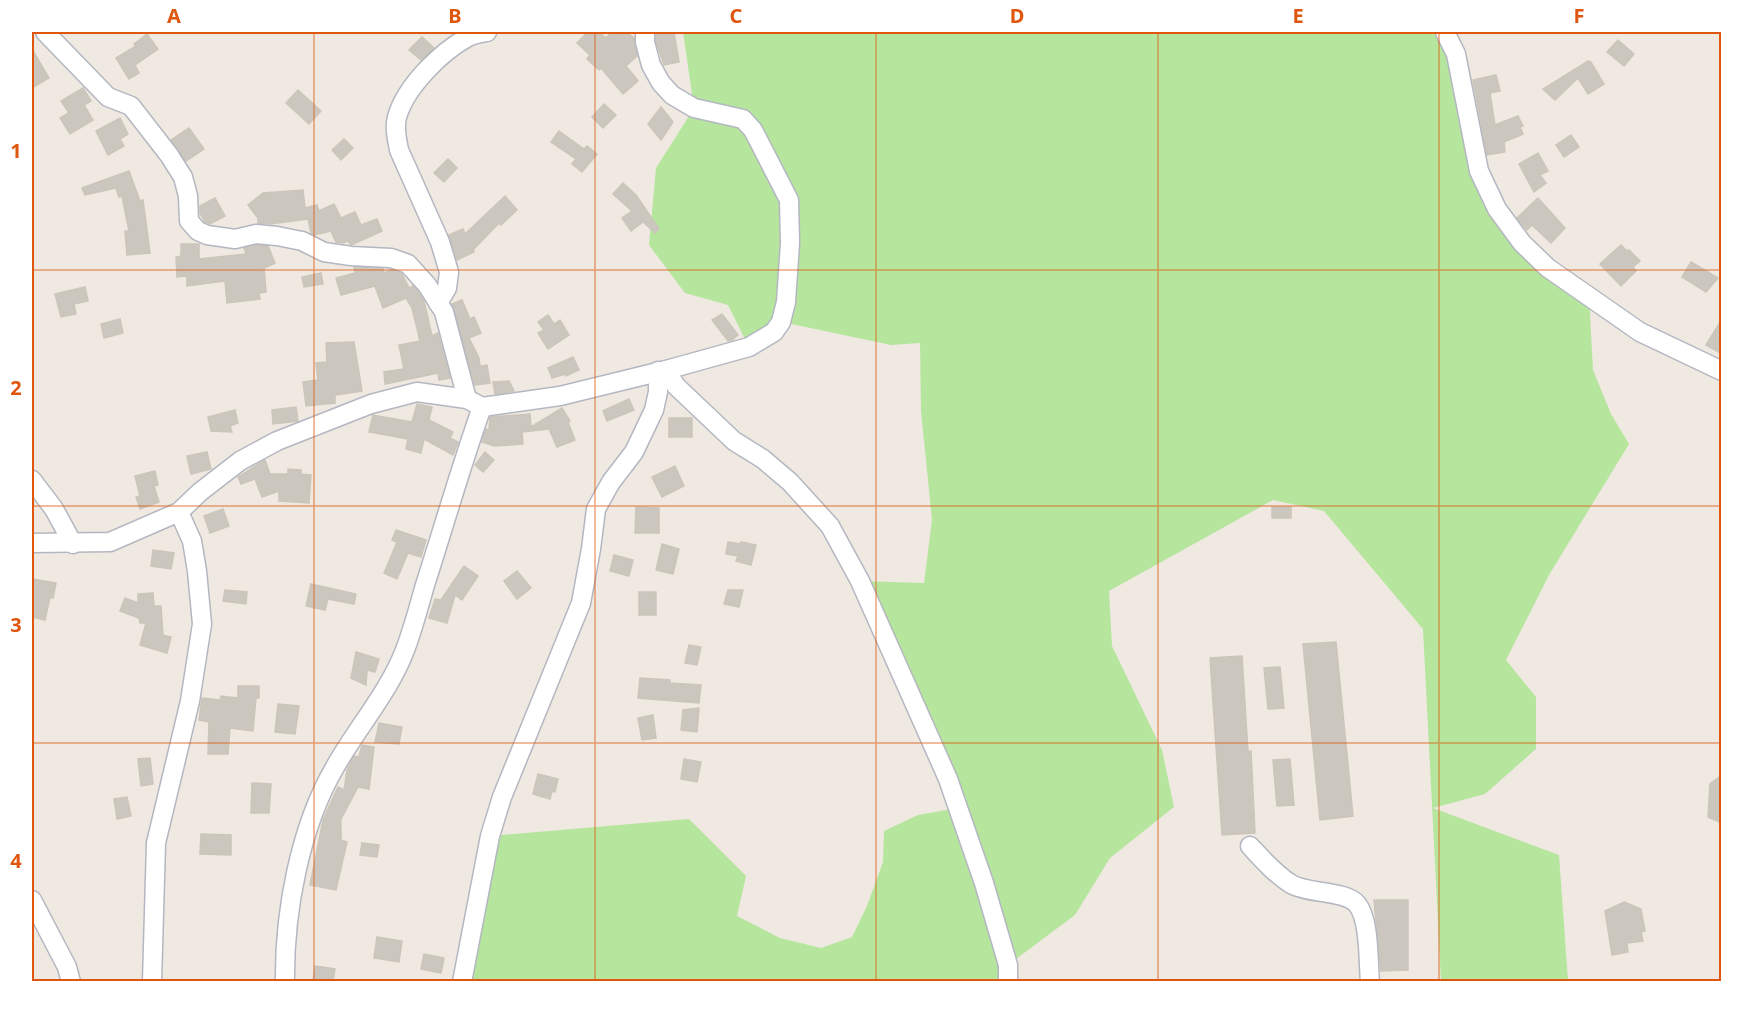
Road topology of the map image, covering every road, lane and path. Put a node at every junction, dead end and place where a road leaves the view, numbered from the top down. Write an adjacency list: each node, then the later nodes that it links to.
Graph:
1 (45, 32): 5 (street)
2 (487, 32): 5 (street)
3 (645, 32): 6 (street)
4 (1445, 32): 7 (street)
5 (438, 303): 8 (street)
6 (662, 370): 8 (street); 18 (street); 19 (street)
7 (1722, 371)
8 (475, 403): 10 (street); 17 (street)
9 (32, 480): 12 (street)
10 (179, 512): 12 (street); 16 (street)
11 (32, 543): 12 (street)
12 (73, 544)
13 (1250, 846): 20 (street)
14 (32, 900): 15 (street)
15 (71, 981)
16 (152, 981)
17 (285, 981)
18 (462, 981)
19 (1008, 981)
20 (1370, 981)

